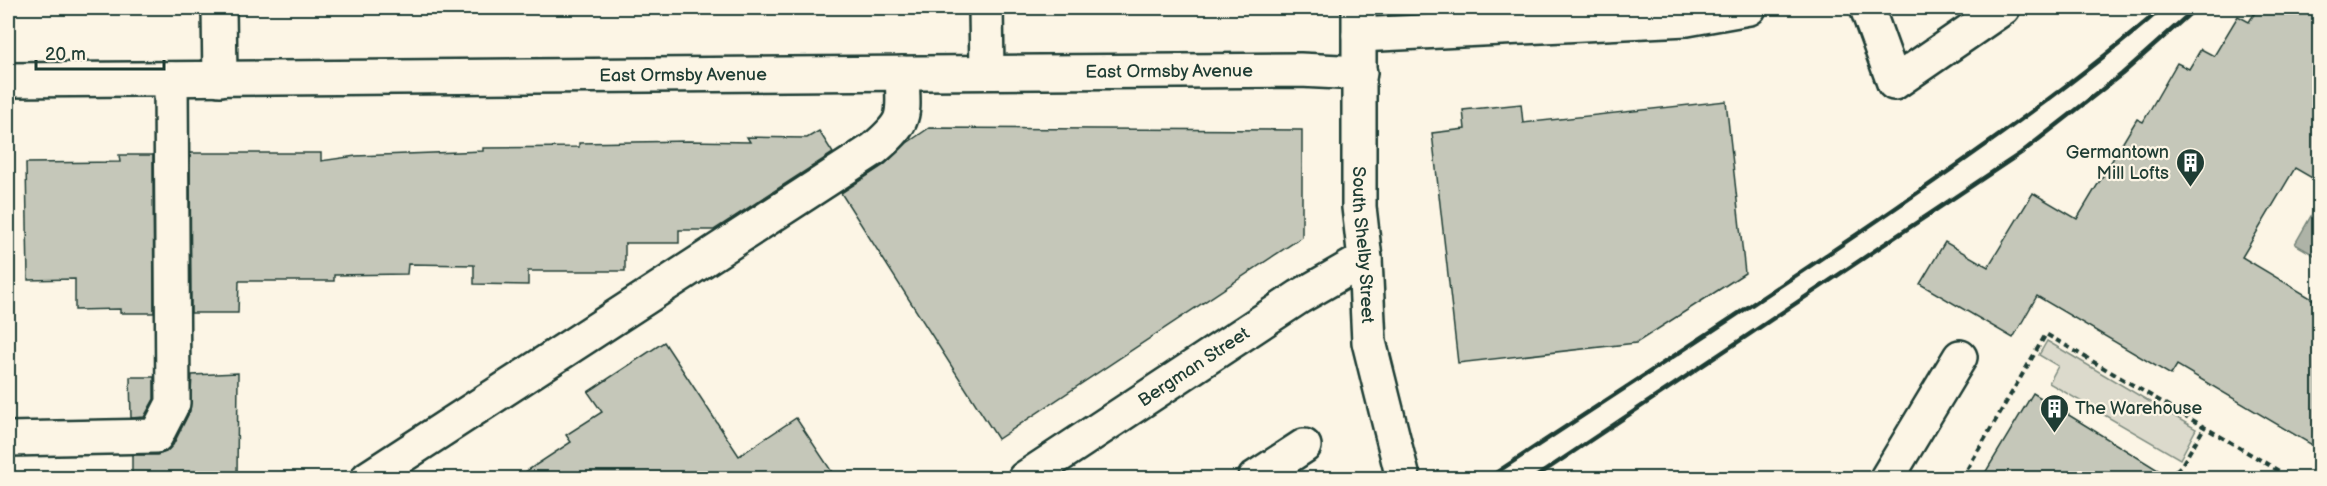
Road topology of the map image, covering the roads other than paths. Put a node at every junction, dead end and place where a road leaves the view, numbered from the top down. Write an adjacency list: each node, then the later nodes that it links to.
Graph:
1 (219, 8): 12 (street)
2 (986, 8): 8 (street)
3 (1749, 8): 6 (street)
4 (1867, 8): 5 (street)
5 (2002, 8)
6 (1477, 18): 7 (street)
7 (1359, 21): 10 (street, South Shelby Street)
8 (987, 72): 9 (street, East Ormsby Avenue); 10 (street, East Ormsby Avenue)
9 (902, 73): 12 (street, East Ormsby Avenue); 18 (street)
10 (1360, 73): 14 (street, South Shelby Street)
11 (171, 79): 12 (street, East Ormsby Avenue); 13 (street, East Ormsby Avenue); 16 (street)
12 (220, 79)
13 (8, 80)
14 (1365, 259): 19 (street, Bergman Street); 21 (street, South Shelby Street)
15 (1960, 357): 22 (street)
16 (8, 439)
17 (1304, 446): 20 (street)
18 (368, 478)
19 (1025, 478)
20 (1255, 478)
21 (1403, 478)
22 (1887, 478)

